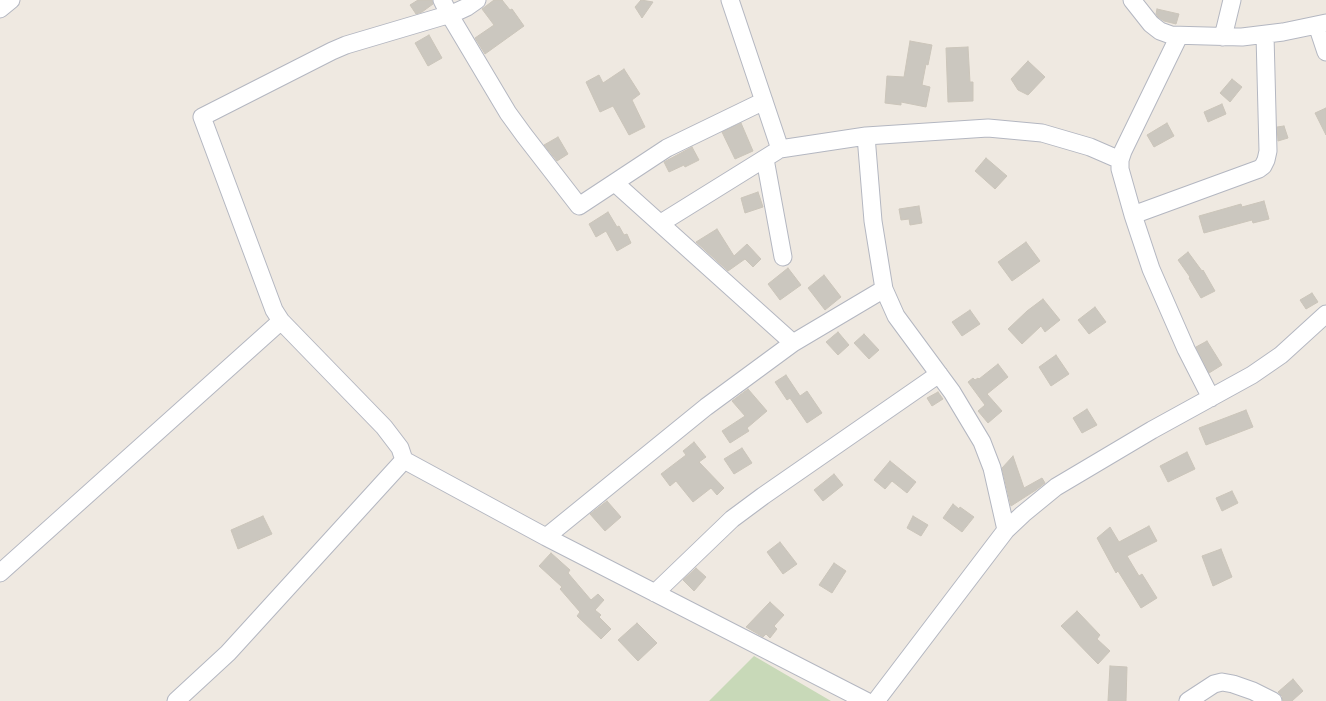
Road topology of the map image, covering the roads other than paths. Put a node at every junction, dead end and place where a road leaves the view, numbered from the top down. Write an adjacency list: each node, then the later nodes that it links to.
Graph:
1 (11, 0): 7 (street)
2 (477, 0): 6 (street)
3 (730, 0): 13 (street)
4 (1132, 0): 10 (street)
5 (1232, 0): 11 (street)
6 (445, 7): 18 (street); 24 (street)
7 (0, 9)
8 (1321, 24): 9 (street); 12 (street)
9 (1265, 35): 11 (street); 19 (street)
10 (1179, 36): 11 (street); 17 (street)
11 (1223, 37)
12 (1326, 52)
13 (764, 101): 15 (street); 18 (street)
14 (866, 136): 15 (street); 17 (street); 22 (street)
15 (780, 149): 16 (street)
16 (765, 158): 20 (street); 21 (street)
17 (1120, 160): 19 (street)
18 (616, 183): 20 (street)
19 (1133, 215): 27 (street)
20 (660, 223): 25 (street)
21 (783, 257)
22 (884, 289): 25 (street); 26 (street)
23 (1326, 314): 27 (street)
24 (281, 322): 28 (street); 31 (street)
25 (793, 343): 30 (street)
26 (939, 374): 29 (street); 32 (street)
27 (1211, 398): 29 (street)
28 (404, 460): 30 (street); 33 (street)
29 (1006, 530): 35 (street)
30 (546, 537): 32 (street)
31 (0, 573)
32 (655, 593): 34 (street)
33 (176, 701)
34 (866, 701)
35 (876, 701)
36 (1188, 701): 37 (street)
37 (1273, 701)

